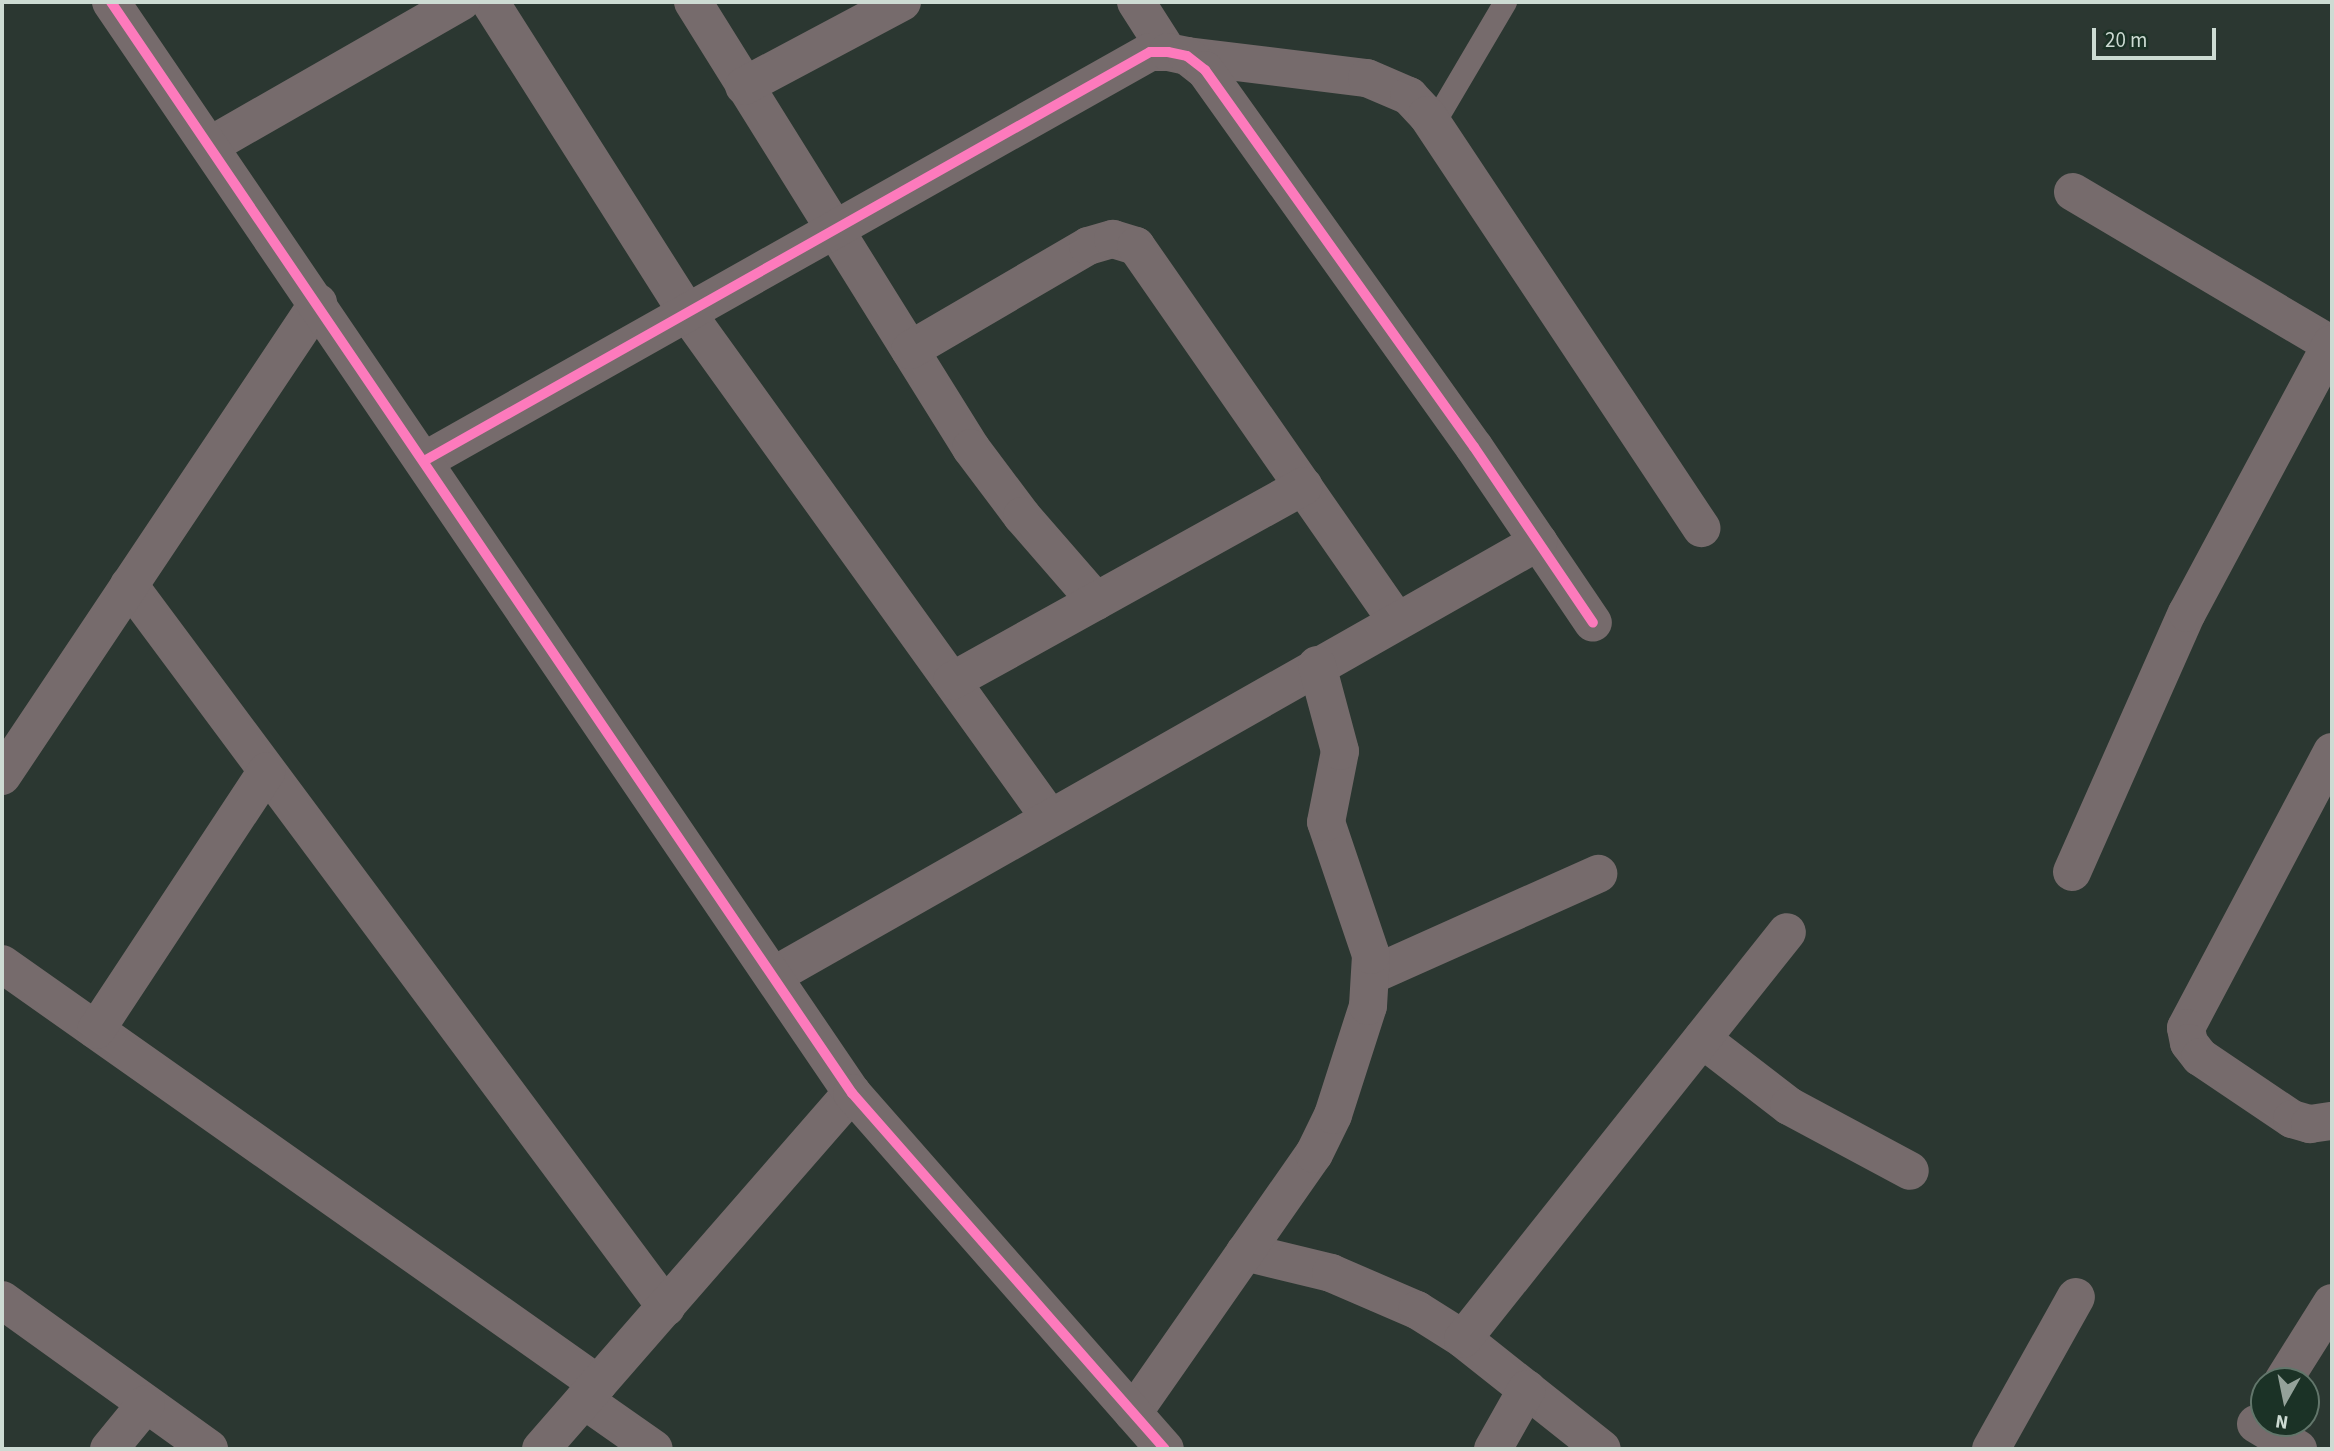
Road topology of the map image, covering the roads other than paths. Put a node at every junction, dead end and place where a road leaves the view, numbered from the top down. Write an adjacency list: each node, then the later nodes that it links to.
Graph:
1 (111, 2): 11 (street)
2 (461, 2): 11 (street)
3 (490, 2): 15 (street)
4 (693, 2): 9 (street)
5 (902, 2): 9 (street)
6 (1136, 2): 8 (street)
7 (1505, 2): 10 (lane)
8 (1177, 54): 10 (street); 13 (street); 21 (street)
9 (744, 86): 13 (street)
10 (1433, 124): 20 (street)
11 (211, 145): 14 (street)
12 (2073, 192): 16 (street)
13 (834, 230): 15 (street); 17 (street)
14 (318, 303): 18 (street); 22 (street)
15 (687, 313): 18 (street); 27 (street)
16 (2332, 344): 32 (street)
17 (910, 350): 19 (street); 23 (street)
18 (424, 461): 37 (street)
19 (1304, 486): 23 (street); 24 (street)
20 (1701, 528)
21 (1538, 542): 24 (street); 25 (street)
22 (129, 586): 29 (street); 30 (street)
23 (1096, 601): 27 (street)
24 (1397, 621): 26 (street)
25 (1593, 623)
26 (1317, 665): 31 (street); 36 (street)
27 (952, 681): 31 (street)
28 (2332, 752): 41 (street)
29 (267, 771): 38 (street); 47 (street)
30 (2, 776)
31 (1050, 818): 37 (street)
32 (2072, 872)
33 (1598, 874): 36 (street)
34 (1787, 932): 39 (street)
35 (2, 964): 38 (street)
36 (1371, 975): 43 (street)
37 (773, 976): 40 (street)
38 (96, 1030): 51 (street)
39 (1702, 1039): 42 (street); 48 (street)
40 (852, 1093): 47 (street); 53 (street)
41 (2332, 1121)
42 (1910, 1171)
43 (1245, 1252): 48 (street); 53 (street)
44 (2076, 1297): 62 (street)
45 (2, 1300): 52 (street)
46 (2332, 1303): 49 (street)
47 (666, 1307): 51 (street)
48 (1463, 1339): 50 (street)
49 (2292, 1367)
50 (1527, 1389): 60 (street); 61 (street)
51 (591, 1392): 57 (street); 58 (street)
52 (146, 1404): 55 (street); 56 (street)
53 (1133, 1413): 59 (street)
54 (2272, 1437): 63 (street)
55 (109, 1449)
56 (209, 1449)
57 (541, 1449)
58 (654, 1449)
59 (1165, 1449)
60 (1493, 1449)
61 (1602, 1449)
62 (1991, 1449)
63 (2298, 1449)

